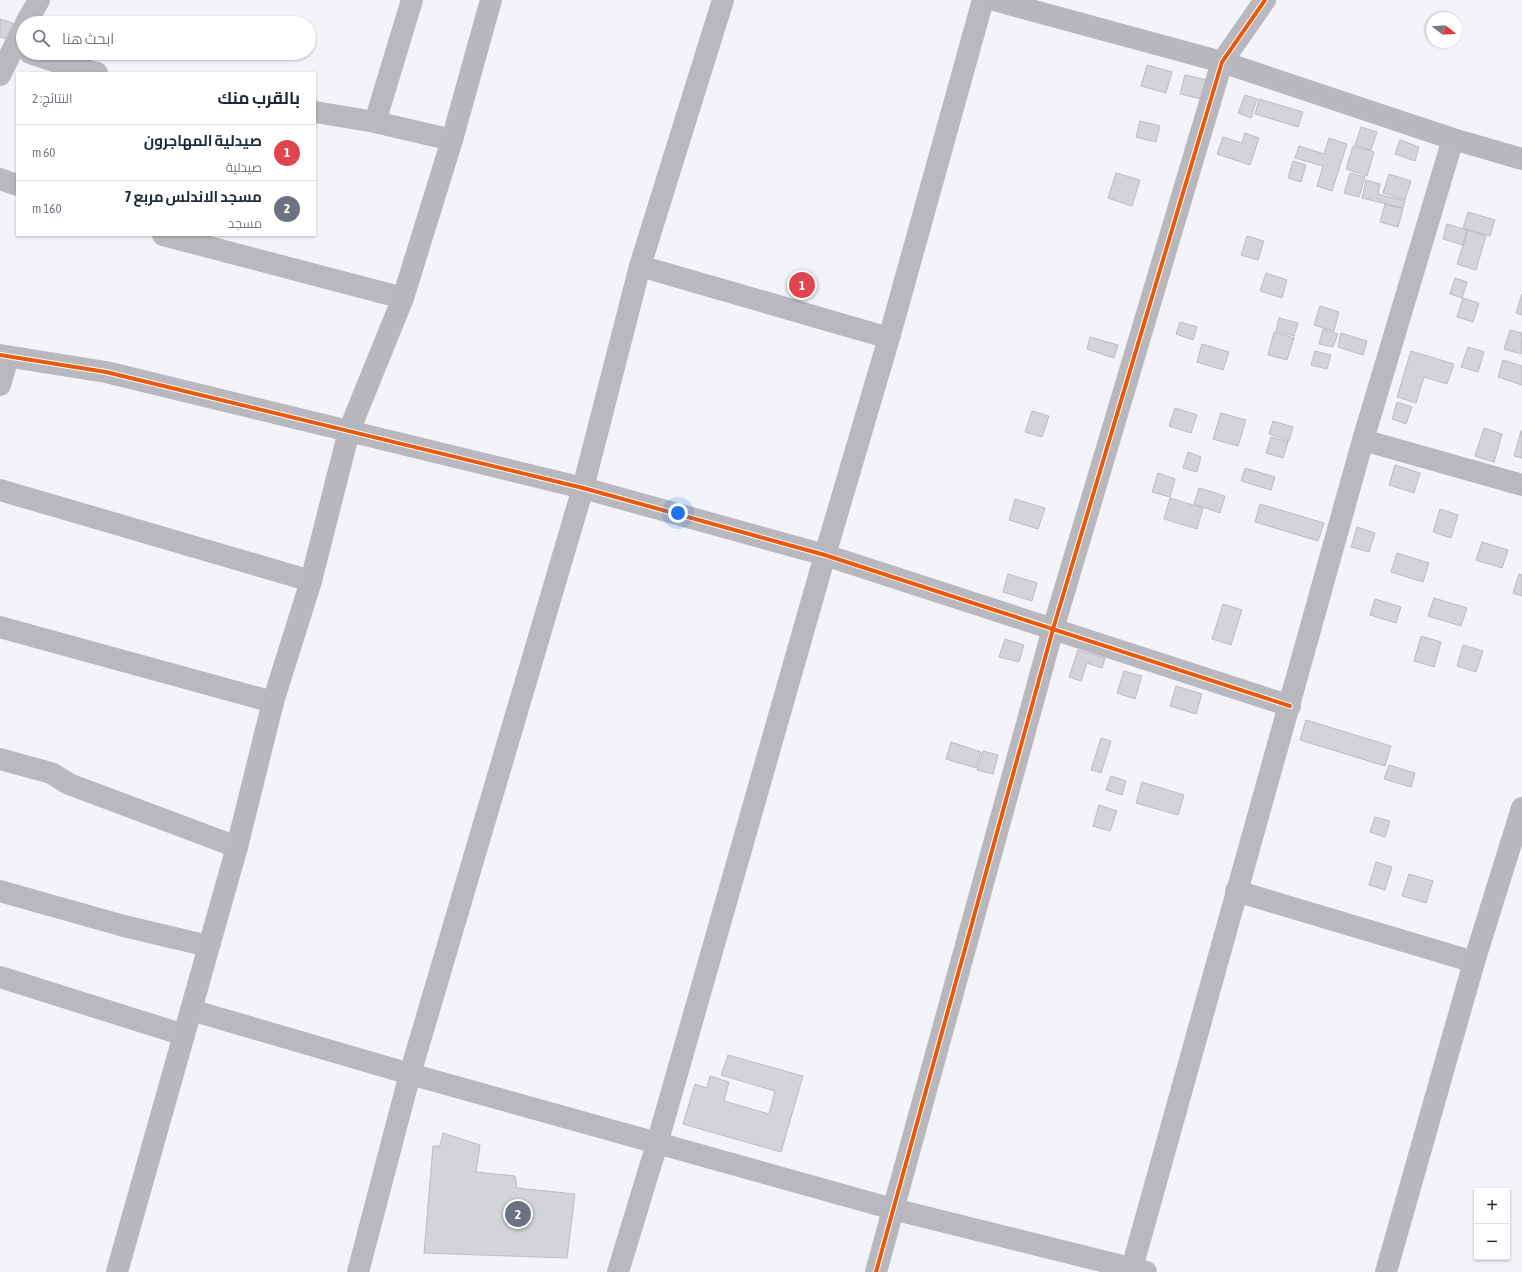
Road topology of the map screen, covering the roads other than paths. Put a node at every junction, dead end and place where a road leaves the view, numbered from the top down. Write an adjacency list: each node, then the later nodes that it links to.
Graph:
1 (39, 0): 8 (street)
2 (412, 0): 15 (street)
3 (491, 0): 17 (street)
4 (723, 0): 22 (street)
5 (983, 0): 24 (street)
6 (994, 0): 11 (street)
7 (1265, 0): 11 (street)
8 (30, 16)
9 (16, 47): 13 (street)
10 (56, 60): 12 (street)
11 (1222, 62): 16 (street); 35 (street)
12 (93, 72)
13 (0, 75)
14 (316, 112): 15 (street)
15 (375, 122): 17 (street)
16 (1453, 139): 18 (street); 28 (street)
17 (452, 140): 23 (street)
18 (1522, 159)
19 (0, 179): 20 (street)
20 (16, 185)
21 (167, 236): 23 (street)
22 (640, 266): 24 (street); 30 (street)
23 (403, 298): 27 (street)
24 (889, 338): 32 (street)
25 (4, 356): 26 (street); 27 (street)
26 (0, 385)
27 (349, 431): 30 (street); 33 (street)
28 (1363, 440): 29 (street); 37 (street)
29 (1522, 484)
30 (583, 488): 32 (street); 48 (street)
31 (0, 490): 33 (street)
32 (825, 555): 35 (street); 49 (street)
33 (311, 581): 36 (street)
34 (0, 627): 36 (street)
35 (1053, 629): 37 (street); 50 (street)
36 (273, 702): 40 (street)
37 (1290, 706): 42 (street)
38 (0, 759): 40 (street)
39 (1522, 808): 44 (street)
40 (237, 847): 43 (street)
41 (0, 891): 43 (street)
42 (1236, 891): 44 (street); 51 (street)
43 (208, 946): 46 (street)
44 (1474, 962): 56 (street)
45 (0, 977): 47 (street)
46 (191, 1010): 47 (street); 48 (street)
47 (184, 1035): 52 (street)
48 (410, 1074): 49 (street); 53 (street)
49 (657, 1144): 50 (street); 54 (street)
50 (893, 1209): 51 (street); 55 (street)
51 (1139, 1270)
52 (117, 1272)
53 (358, 1272)
54 (618, 1272)
55 (876, 1272)
56 (1386, 1272)

